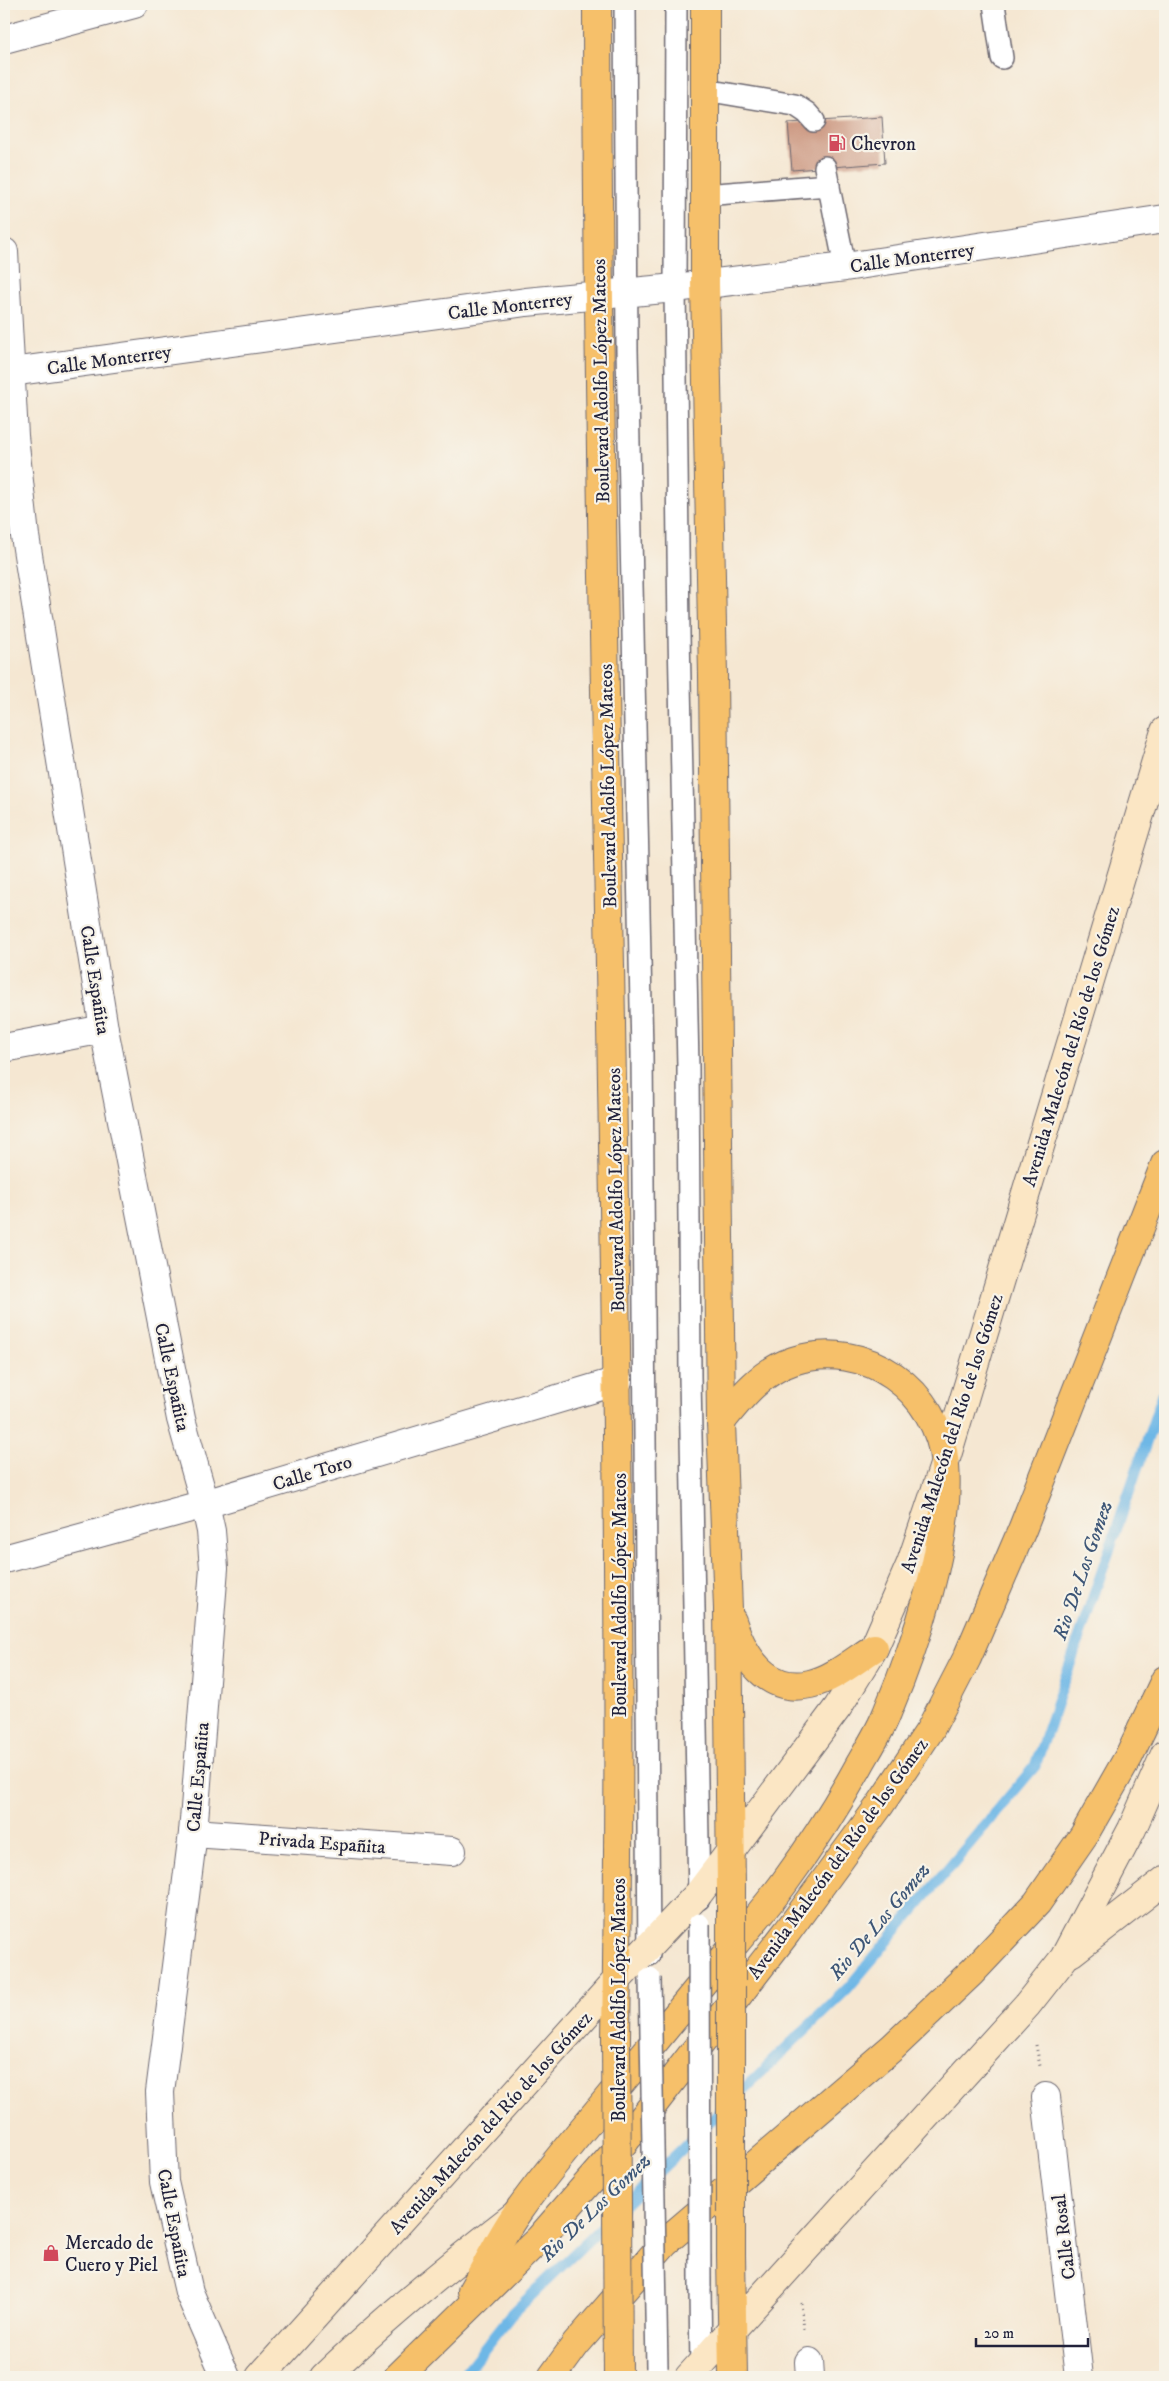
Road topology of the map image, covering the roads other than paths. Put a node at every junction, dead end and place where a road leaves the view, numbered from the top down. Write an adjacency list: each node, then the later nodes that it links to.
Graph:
1 (134, 4): 7 (street)
2 (597, 4): 18 (main road, Boulevard Adolfo López Mateos)
3 (625, 4): 17 (lane)
4 (676, 4): 16 (lane)
5 (705, 4): 9 (main road)
6 (994, 4): 8 (lane)
7 (4, 39)
8 (1002, 58)
9 (705, 90): 10 (lane); 11 (main road)
10 (814, 122)
11 (704, 195): 14 (lane); 15 (main road)
12 (1165, 219): 14 (street, Calle Monterrey)
13 (4, 252): 19 (street, Calle Españita)
14 (845, 267): 15 (street, Calle Monterrey)
15 (705, 284): 16 (street, Calle Monterrey); 25 (main road)
16 (675, 288): 17 (street, Calle Monterrey); 37 (lane)
17 (627, 292): 18 (street, Calle Monterrey); 38 (lane)
18 (598, 294): 19 (street, Calle Monterrey); 24 (main road, Boulevard Adolfo López Mateos)
19 (7, 373): 21 (street, Calle Españita)
20 (1165, 731): 26 (street, Avenida Malecón del Río de los Gómez)
21 (104, 1029): 22 (street); 27 (street, Calle Españita)
22 (4, 1048)
23 (1165, 1164): 43 (main road, Avenida Malecón del Río de los Gómez)
24 (618, 1381): 27 (street, Calle Toro); 40 (main road, Boulevard Adolfo López Mateos)
25 (721, 1422): 26 (main road); 29 (main road)
26 (945, 1462): 30 (street, Avenida Malecón del Río de los Gómez); 42 (main road)
27 (205, 1504): 28 (street, Calle Toro); 33 (street, Calle Españita)
28 (4, 1559)
29 (728, 1609): 30 (main road); 35 (main road)
30 (874, 1648): 35 (street, Avenida Malecón del Río de los Gómez)
31 (1165, 1680): 51 (main road)
32 (1165, 1754): 39 (street)
33 (193, 1833): 34 (street, Privada Españita); 47 (street, Calle Españita)
34 (452, 1851)
35 (730, 1852): 37 (street, Avenida Malecón del Río de los Gómez); 44 (main road, bridge)
36 (1165, 1880): 39 (street)
37 (699, 1893): 38 (street, Avenida Malecón del Río de los Gómez); 46 (lane, bridge)
38 (649, 1948): 40 (street, Avenida Malecón del Río de los Gómez); 45 (lane, bridge)
39 (1064, 1958): 44 (street)
40 (617, 1980): 48 (street, Avenida Malecón del Río de los Gómez); 52 (main road, Boulevard Adolfo López Mateos, bridge)
41 (1046, 2097): 54 (street, Calle Rosal)
42 (516, 2214): 43 (main road); 49 (street)
43 (457, 2318): 50 (main road, Avenida Malecón del Río de los Gómez)
44 (733, 2328): 46 (street); 53 (main road)
45 (657, 2372)
46 (697, 2372)
47 (226, 2377)
48 (260, 2377)
49 (324, 2377)
50 (398, 2377)
51 (552, 2377)
52 (618, 2377)
53 (733, 2377)
54 (1079, 2377)

